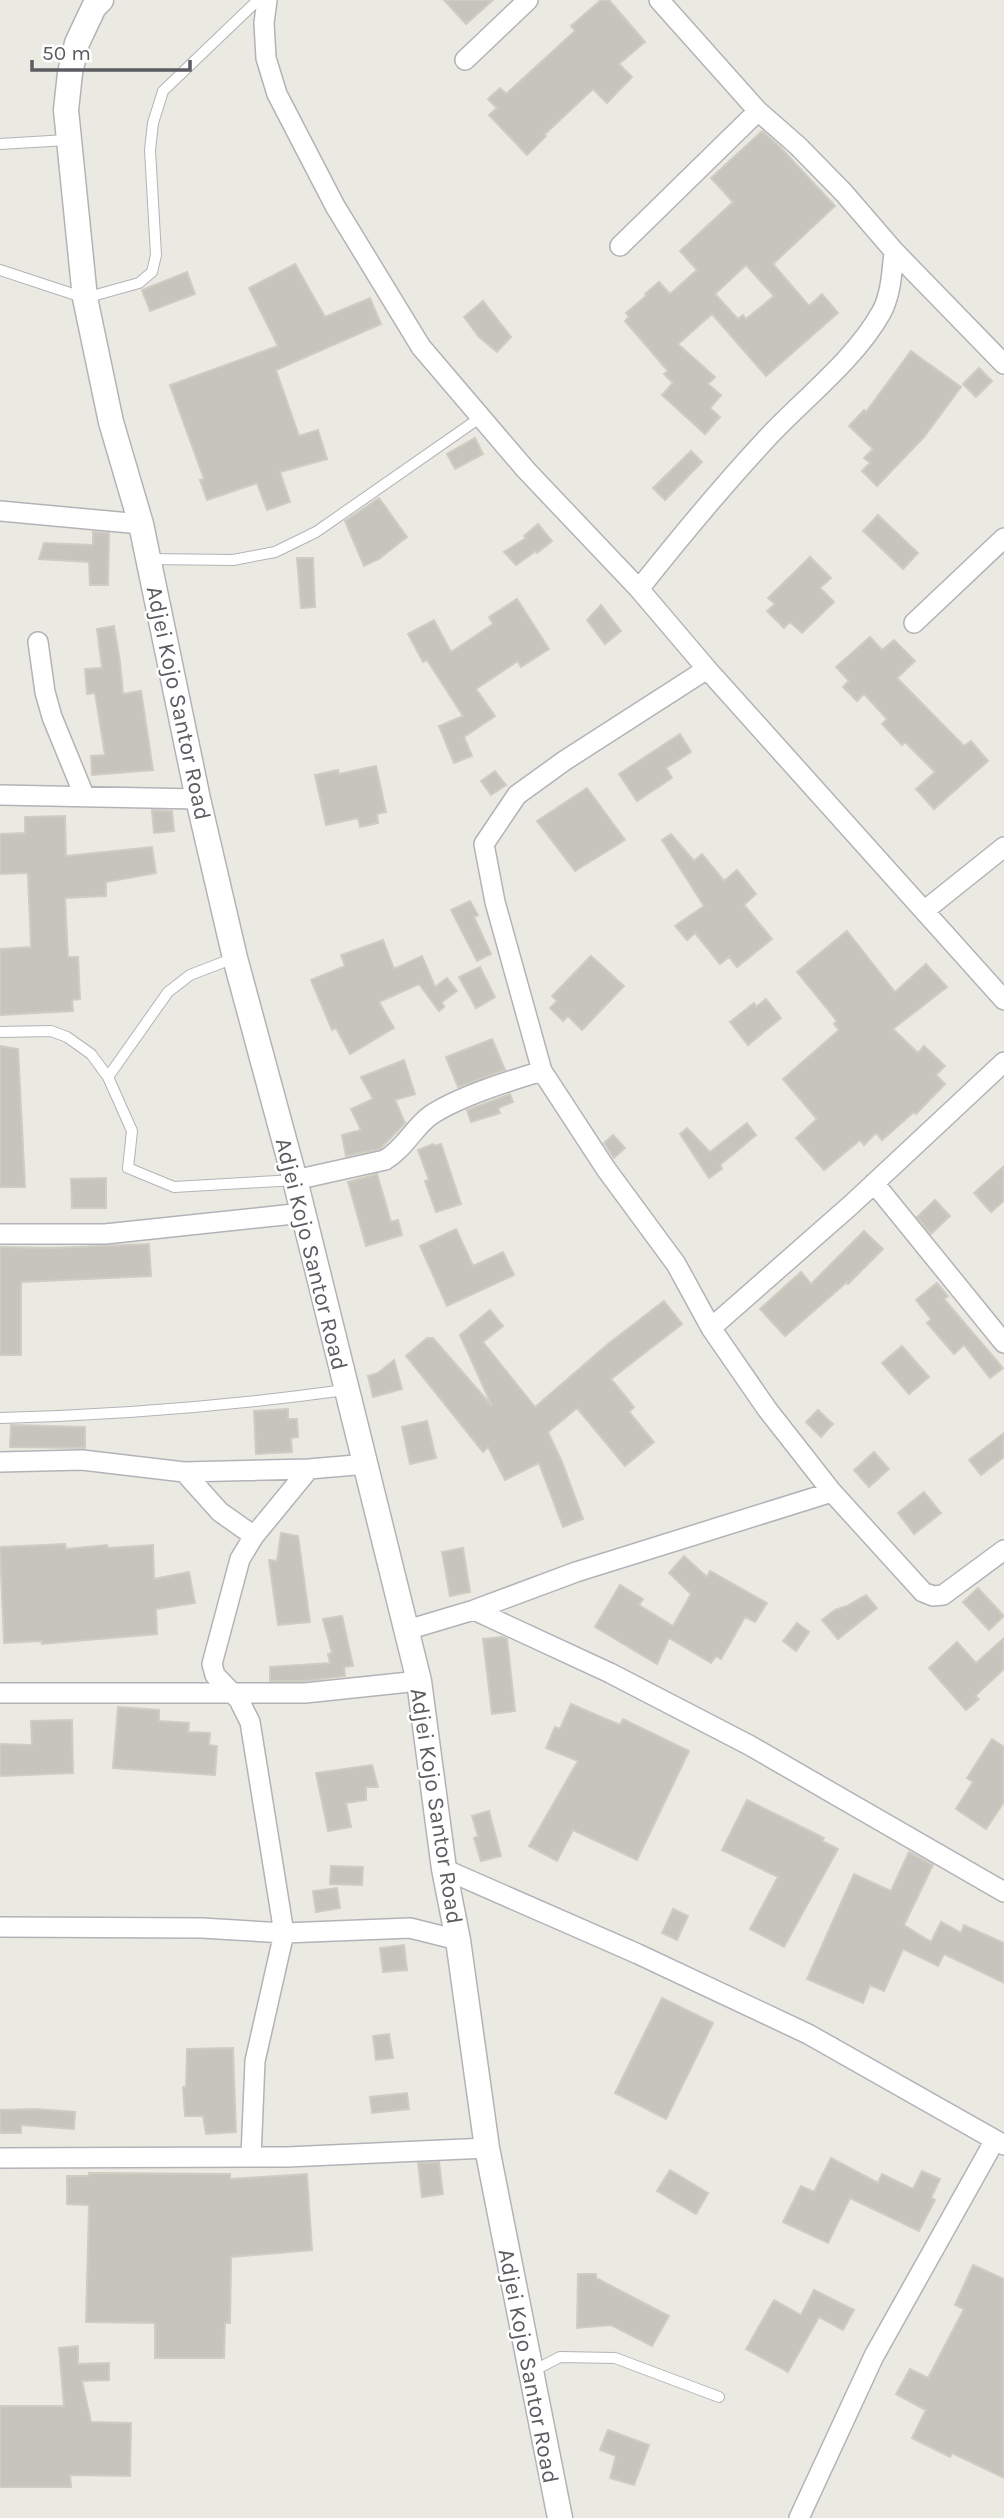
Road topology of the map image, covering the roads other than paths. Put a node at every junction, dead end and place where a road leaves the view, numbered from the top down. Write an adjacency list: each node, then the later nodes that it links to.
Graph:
1 (101, 0): 8 (street, Adjei Kojo Santor Road)
2 (258, 0): 13 (lane)
3 (267, 0): 15 (street)
4 (528, 0): 6 (street)
5 (659, 0): 7 (street)
6 (464, 60)
7 (758, 111): 10 (street); 11 (street)
8 (68, 140): 9 (lane); 13 (street, Adjei Kojo Santor Road)
9 (0, 144)
10 (620, 246)
11 (894, 251): 14 (street); 20 (street)
12 (0, 270): 13 (lane)
13 (85, 298): 17 (street, Adjei Kojo Santor Road)
14 (1004, 365)
15 (481, 417): 19 (lane); 20 (street)
16 (0, 511): 17 (street)
17 (141, 524): 19 (street, Adjei Kojo Santor Road)
18 (1004, 538): 21 (street)
19 (149, 559): 26 (street, Adjei Kojo Santor Road)
20 (639, 589): 23 (street)
21 (914, 623)
22 (38, 642): 25 (street)
23 (708, 669): 28 (street); 33 (street)
24 (0, 795): 25 (street)
25 (84, 795): 26 (street)
26 (198, 799): 29 (street, Adjei Kojo Santor Road)
27 (1004, 847): 28 (street)
28 (924, 911): 30 (street)
29 (235, 958): 34 (lane); 35 (street, Adjei Kojo Santor Road)
30 (1004, 1000)
31 (0, 1032): 34 (lane)
32 (1004, 1062): 36 (street)
33 (542, 1071): 35 (street); 39 (street)
34 (108, 1077): 35 (lane)
35 (295, 1180): 37 (street, Adjei Kojo Santor Road)
36 (874, 1184): 39 (street); 40 (street)
37 (303, 1213): 38 (street); 41 (street, Adjei Kojo Santor Road)
38 (0, 1234)
39 (711, 1328): 47 (street)
40 (1004, 1343)
41 (345, 1390): 42 (lane); 44 (street, Adjei Kojo Santor Road)
42 (0, 1418)
43 (0, 1462): 46 (street)
44 (367, 1464): 45 (street); 51 (street, Adjei Kojo Santor Road)
45 (309, 1469): 46 (street); 48 (street)
46 (184, 1472): 48 (street)
47 (832, 1492): 49 (street); 50 (street)
48 (254, 1536): 54 (street)
49 (1004, 1550)
50 (474, 1610): 51 (street); 56 (street)
51 (407, 1630): 52 (street, Adjei Kojo Santor Road)
52 (419, 1681): 54 (street); 55 (street, Adjei Kojo Santor Road)
53 (0, 1693): 54 (street)
54 (231, 1693): 58 (street)
55 (444, 1870): 59 (street, Adjei Kojo Santor Road); 60 (street)
56 (1004, 1892)
57 (0, 1927): 58 (street)
58 (284, 1933): 59 (street); 62 (street)
59 (458, 1940): 61 (street, Adjei Kojo Santor Road)
60 (1000, 2143): 67 (street)
61 (487, 2148): 62 (street); 64 (street, Adjei Kojo Santor Road)
62 (251, 2157): 63 (street)
63 (0, 2158)
64 (530, 2373): 65 (lane); 66 (street, Adjei Kojo Santor Road)
65 (719, 2397)
66 (560, 2518)
67 (799, 2518)

